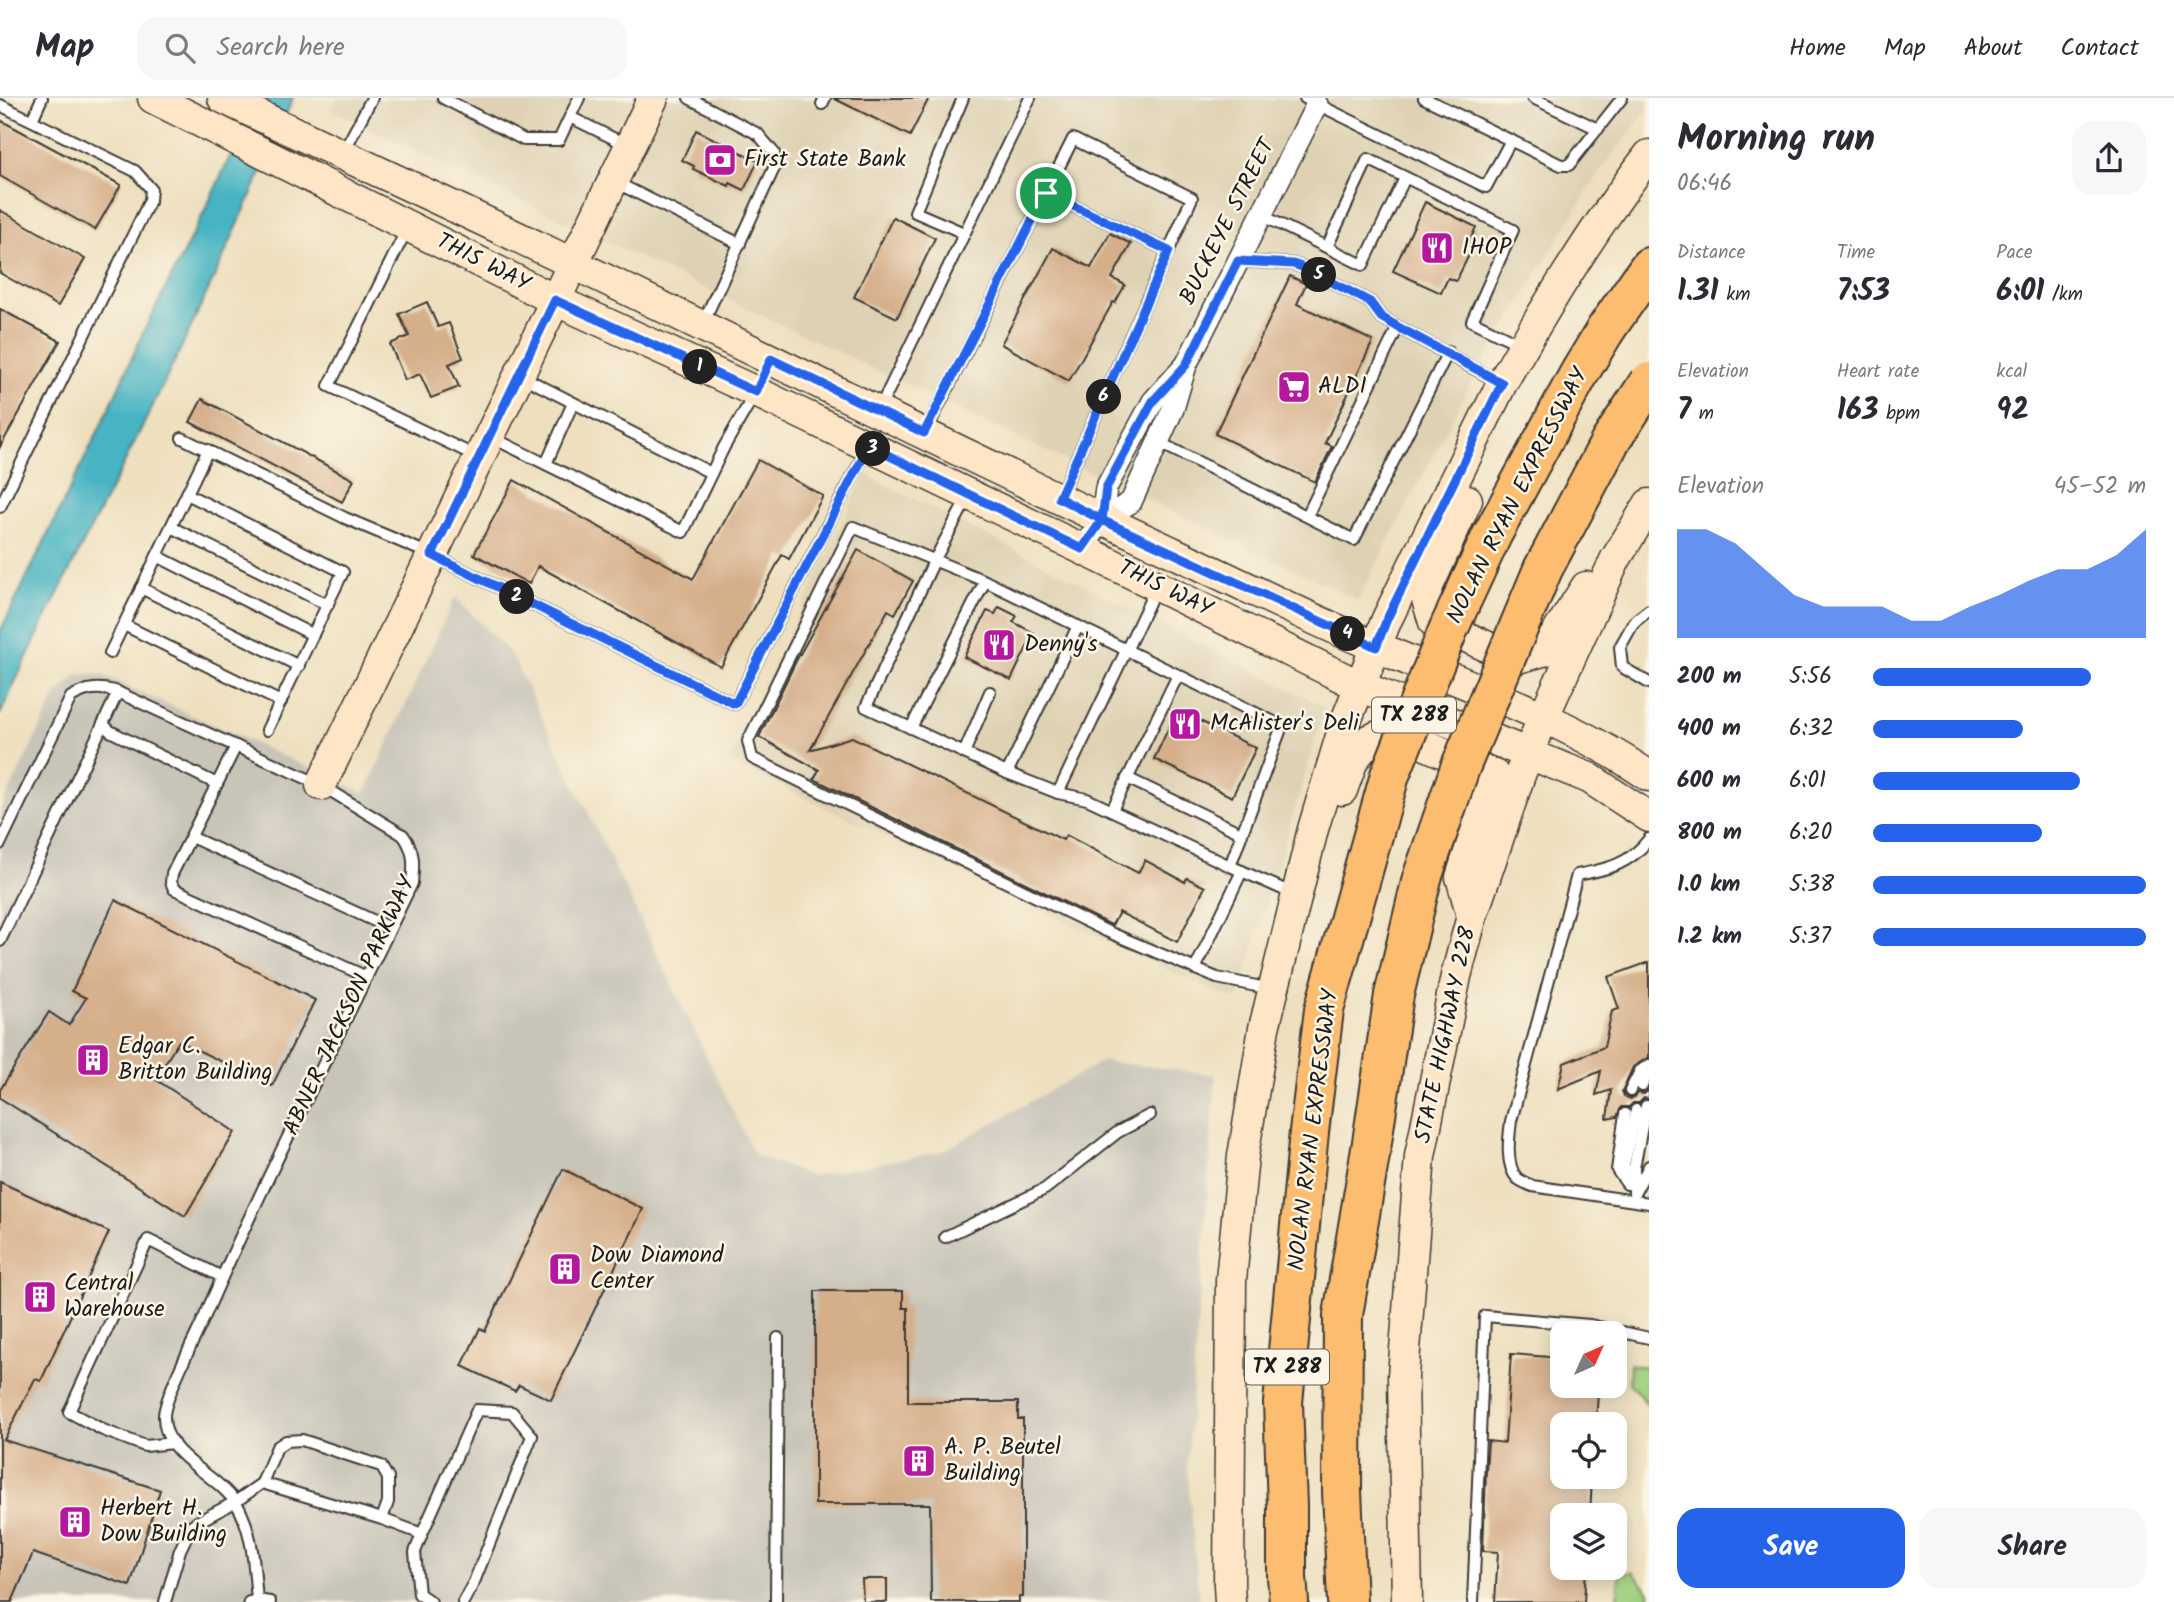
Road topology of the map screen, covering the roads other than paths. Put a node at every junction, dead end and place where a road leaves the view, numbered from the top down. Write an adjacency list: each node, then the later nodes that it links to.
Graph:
1 (42, 98): 17 (lane)
2 (153, 98): 27 (main road, THIS WAY)
3 (223, 98): 22 (main road, THIS WAY)
4 (372, 98): 22 (lane)
5 (443, 98): 16 (lane)
6 (579, 98): 16 (lane)
7 (653, 98): 20 (main road)
8 (688, 98): 29 (lane)
9 (964, 98): 28 (lane)
10 (1030, 98): 28 (lane)
11 (1424, 98): 19 (lane)
12 (1533, 98): 18 (lane)
13 (1622, 98): 18 (lane)
14 (1311, 101): 19 (lane); 26 (street, BUCKEYE STREET)
15 (0, 105): 17 (lane)
16 (570, 117): 20 (lane)
17 (32, 120): 61 (lane)
18 (1598, 129): 19 (lane)
19 (1511, 140)
20 (630, 146): 24 (main road)
21 (1649, 155): 38 (main road)
22 (342, 156): 33 (main road, THIS WAY)
23 (1405, 177): 30 (lane); 30 (lane); 38 (lane)
24 (612, 181): 29 (lane); 33 (main road)
25 (1046, 193): 31 (lane); 31 (lane); 48 (lane)
26 (1261, 215): 30 (lane); 32 (street, BUCKEYE STREET)
27 (408, 226): 35 (main road, THIS WAY); 52 (lane)
28 (964, 233): 47 (lane)
29 (740, 244): 36 (lane)
30 (1327, 247)
31 (1169, 251): 59 (lane)
32 (1238, 261): 37 (lane); 41 (street, BUCKEYE STREET)
33 (572, 263): 35 (main road); 36 (main road, THIS WAY)
34 (1641, 278): 130 (highway, NOLAN RYAN EXPRESSWAY / TX 288, bridge)
35 (555, 300): 42 (main road); 45 (main road, THIS WAY)
36 (702, 326): 40 (main road, THIS WAY)
37 (1398, 327): 39 (lane); 62 (lane)
38 (1522, 346): 44 (main road)
39 (1448, 352): 44 (lane); 62 (lane)
40 (771, 359): 45 (main road); 47 (main road, THIS WAY)
41 (1186, 365): 50 (street, BUCKEYE STREET); 63 (street, BUCKEYE STREET)
42 (518, 375): 46 (lane); 52 (main road)
43 (1649, 382): 133 (highway, TX 288, bridge)
44 (1502, 383): 55 (main road)
45 (756, 392): 51 (main road, THIS WAY); 56 (lane)
46 (573, 403): 54 (lane); 56 (lane)
47 (878, 411): 48 (main road, THIS WAY)
48 (924, 433): 59 (main road, THIS WAY)
49 (182, 438): 53 (lane)
50 (1158, 442): 62 (lane); 63 (street, BUCKEYE STREET)
51 (869, 446): 58 (main road, THIS WAY); 66 (lane)
52 (484, 447): 54 (lane); 66 (main road)
53 (208, 450): 57 (lane); 66 (lane)
54 (546, 464): 56 (lane)
55 (1461, 469): 68 (main road); 78 (main road)
56 (711, 473)
57 (187, 494): 64 (lane); 73 (lane)
58 (969, 494): 65 (main road, THIS WAY); 69 (lane)
59 (1059, 498): 63 (main road, THIS WAY)
60 (1649, 504): 68 (main road, STATE HIGHWAY 228)
61 (0, 507)
62 (1307, 516)
63 (1102, 520): 65 (street, BUCKEYE STREET); 78 (main road, THIS WAY)
64 (171, 527): 67 (lane); 73 (lane)
65 (1082, 549): 71 (main road, THIS WAY)
66 (432, 555): 99 (main road)
67 (157, 556): 72 (lane); 77 (lane)
68 (1615, 560): 88 (main road, STATE HIGHWAY 228)
69 (934, 561): 70 (lane); 90 (lane); 114 (lane)
70 (985, 581): 76 (lane); 90 (lane)
71 (1157, 586): 79 (lane); 84 (main road, THIS WAY)
72 (141, 588): 75 (lane); 81 (lane)
73 (328, 605): 77 (lane)
74 (1649, 610): 83 (lane)
75 (124, 625): 80 (lane); 87 (lane)
76 (1078, 626): 79 (lane); 95 (lane)
77 (313, 635): 81 (lane)
78 (1376, 647): 84 (main road); 88 (main road, THIS WAY)
79 (1127, 650): 82 (lane); 100 (lane)
80 (110, 653)
81 (299, 666): 87 (lane)
82 (1178, 675): 97 (lane); 104 (lane)
83 (1649, 684)
84 (1360, 686): 94 (main road, THIS WAY); 103 (main road)
85 (118, 692): 89 (lane); 92 (lane); 107 (lane)
86 (990, 692): 93 (lane)
87 (281, 702): 91 (lane)
88 (1543, 718): 94 (main road, STATE HIGHWAY 228); 96 (main road, THIS WAY)
89 (103, 724): 98 (lane); 113 (lane)
90 (911, 728): 93 (lane)
91 (267, 730)
92 (236, 746): 98 (lane); 99 (lane)
93 (964, 753): 95 (lane)
94 (1528, 754): 102 (main road, THIS WAY); 111 (main road, STATE HIGHWAY 228)
95 (1007, 773): 100 (lane)
96 (1649, 776)
97 (1127, 778): 101 (lane); 104 (lane)
98 (218, 784): 105 (lane)
99 (321, 785): 112 (lane, ABNER JACKSON PARKWAY)
100 (1058, 793): 101 (lane)
101 (1111, 810): 108 (lane)
102 (1649, 817)
103 (1313, 829): 110 (main road); 111 (main road)
104 (1241, 833): 108 (lane)
105 (191, 837): 112 (lane); 115 (lane)
106 (1649, 839): 124 (lane)
107 (0, 844)
108 (1230, 866): 109 (lane)
109 (1241, 871): 110 (lane); 114 (lane)
110 (1298, 895): 116 (main road)
111 (1472, 916): 148 (main road, STATE HIGHWAY 228)
112 (390, 929): 115 (lane, ABNER JACKSON PARKWAY)
113 (0, 941)
114 (1195, 968): 116 (lane)
115 (367, 976): 127 (lane, ABNER JACKSON PARKWAY)
116 (1273, 990): 143 (main road)
117 (1649, 1067): 118 (lane); 119 (lane)
118 (1642, 1086)
119 (1630, 1091)
120 (1150, 1115): 126 (lane)
121 (1649, 1129): 124 (lane)
122 (1649, 1166): 124 (lane)
123 (1649, 1174): 124 (lane)
124 (1634, 1197): 124 (lane); 125 (lane)
125 (1649, 1203)
126 (945, 1237)
127 (222, 1277): 131 (lane, ABNER JACKSON PARKWAY); 131 (lane)
128 (778, 1338): 142 (lane)
129 (1649, 1338): 149 (lane)
130 (1283, 1402): 144 (highway); 145 (highway, NOLAN RYAN EXPRESSWAY / TX 288)
131 (173, 1443): 134 (lane)
132 (262, 1483): 134 (lane); 135 (lane); 135 (lane)
133 (1342, 1491): 146 (highway, TX 288); 147 (highway)
134 (235, 1502): 137 (lane); 138 (lane)
135 (382, 1519): 136 (lane)
136 (422, 1534): 140 (lane); 141 (lane)
137 (253, 1601): 139 (lane)
138 (165, 1602)
139 (270, 1602)
140 (431, 1602)
141 (463, 1602)
142 (776, 1602)
143 (1230, 1602)
144 (1269, 1602)
145 (1289, 1602)
146 (1347, 1602)
147 (1368, 1602)
148 (1407, 1602)
149 (1473, 1602)

